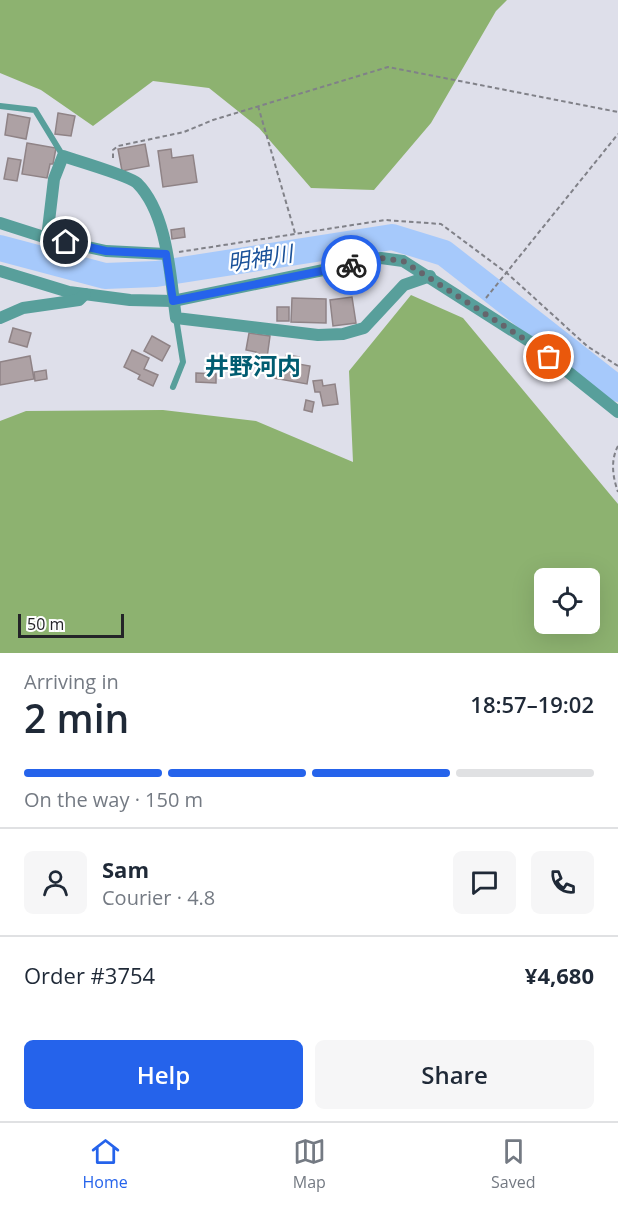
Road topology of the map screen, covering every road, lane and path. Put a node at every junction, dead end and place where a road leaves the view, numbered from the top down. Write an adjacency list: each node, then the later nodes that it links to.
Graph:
1 (0, 106): 5 (lane)
2 (258, 106): 3 (path); 6 (path); 8 (path)
3 (618, 112)
4 (618, 134): 14 (path)
5 (63, 156): 6 (street); 9 (street)
6 (116, 174): 10 (street)
7 (0, 223): 9 (street)
8 (295, 233)
9 (46, 238): 10 (street)
10 (167, 257): 15 (street)
11 (0, 271): 13 (street)
12 (429, 276): 15 (street); 17 (street); 19 (street)
13 (84, 294): 15 (street); 16 (street)
14 (488, 296)
15 (173, 301): 17 (street)
16 (0, 318)
17 (176, 318): 18 (lane)
18 (173, 387)
19 (618, 412)
20 (618, 446): 21 (path)
21 (618, 492)

